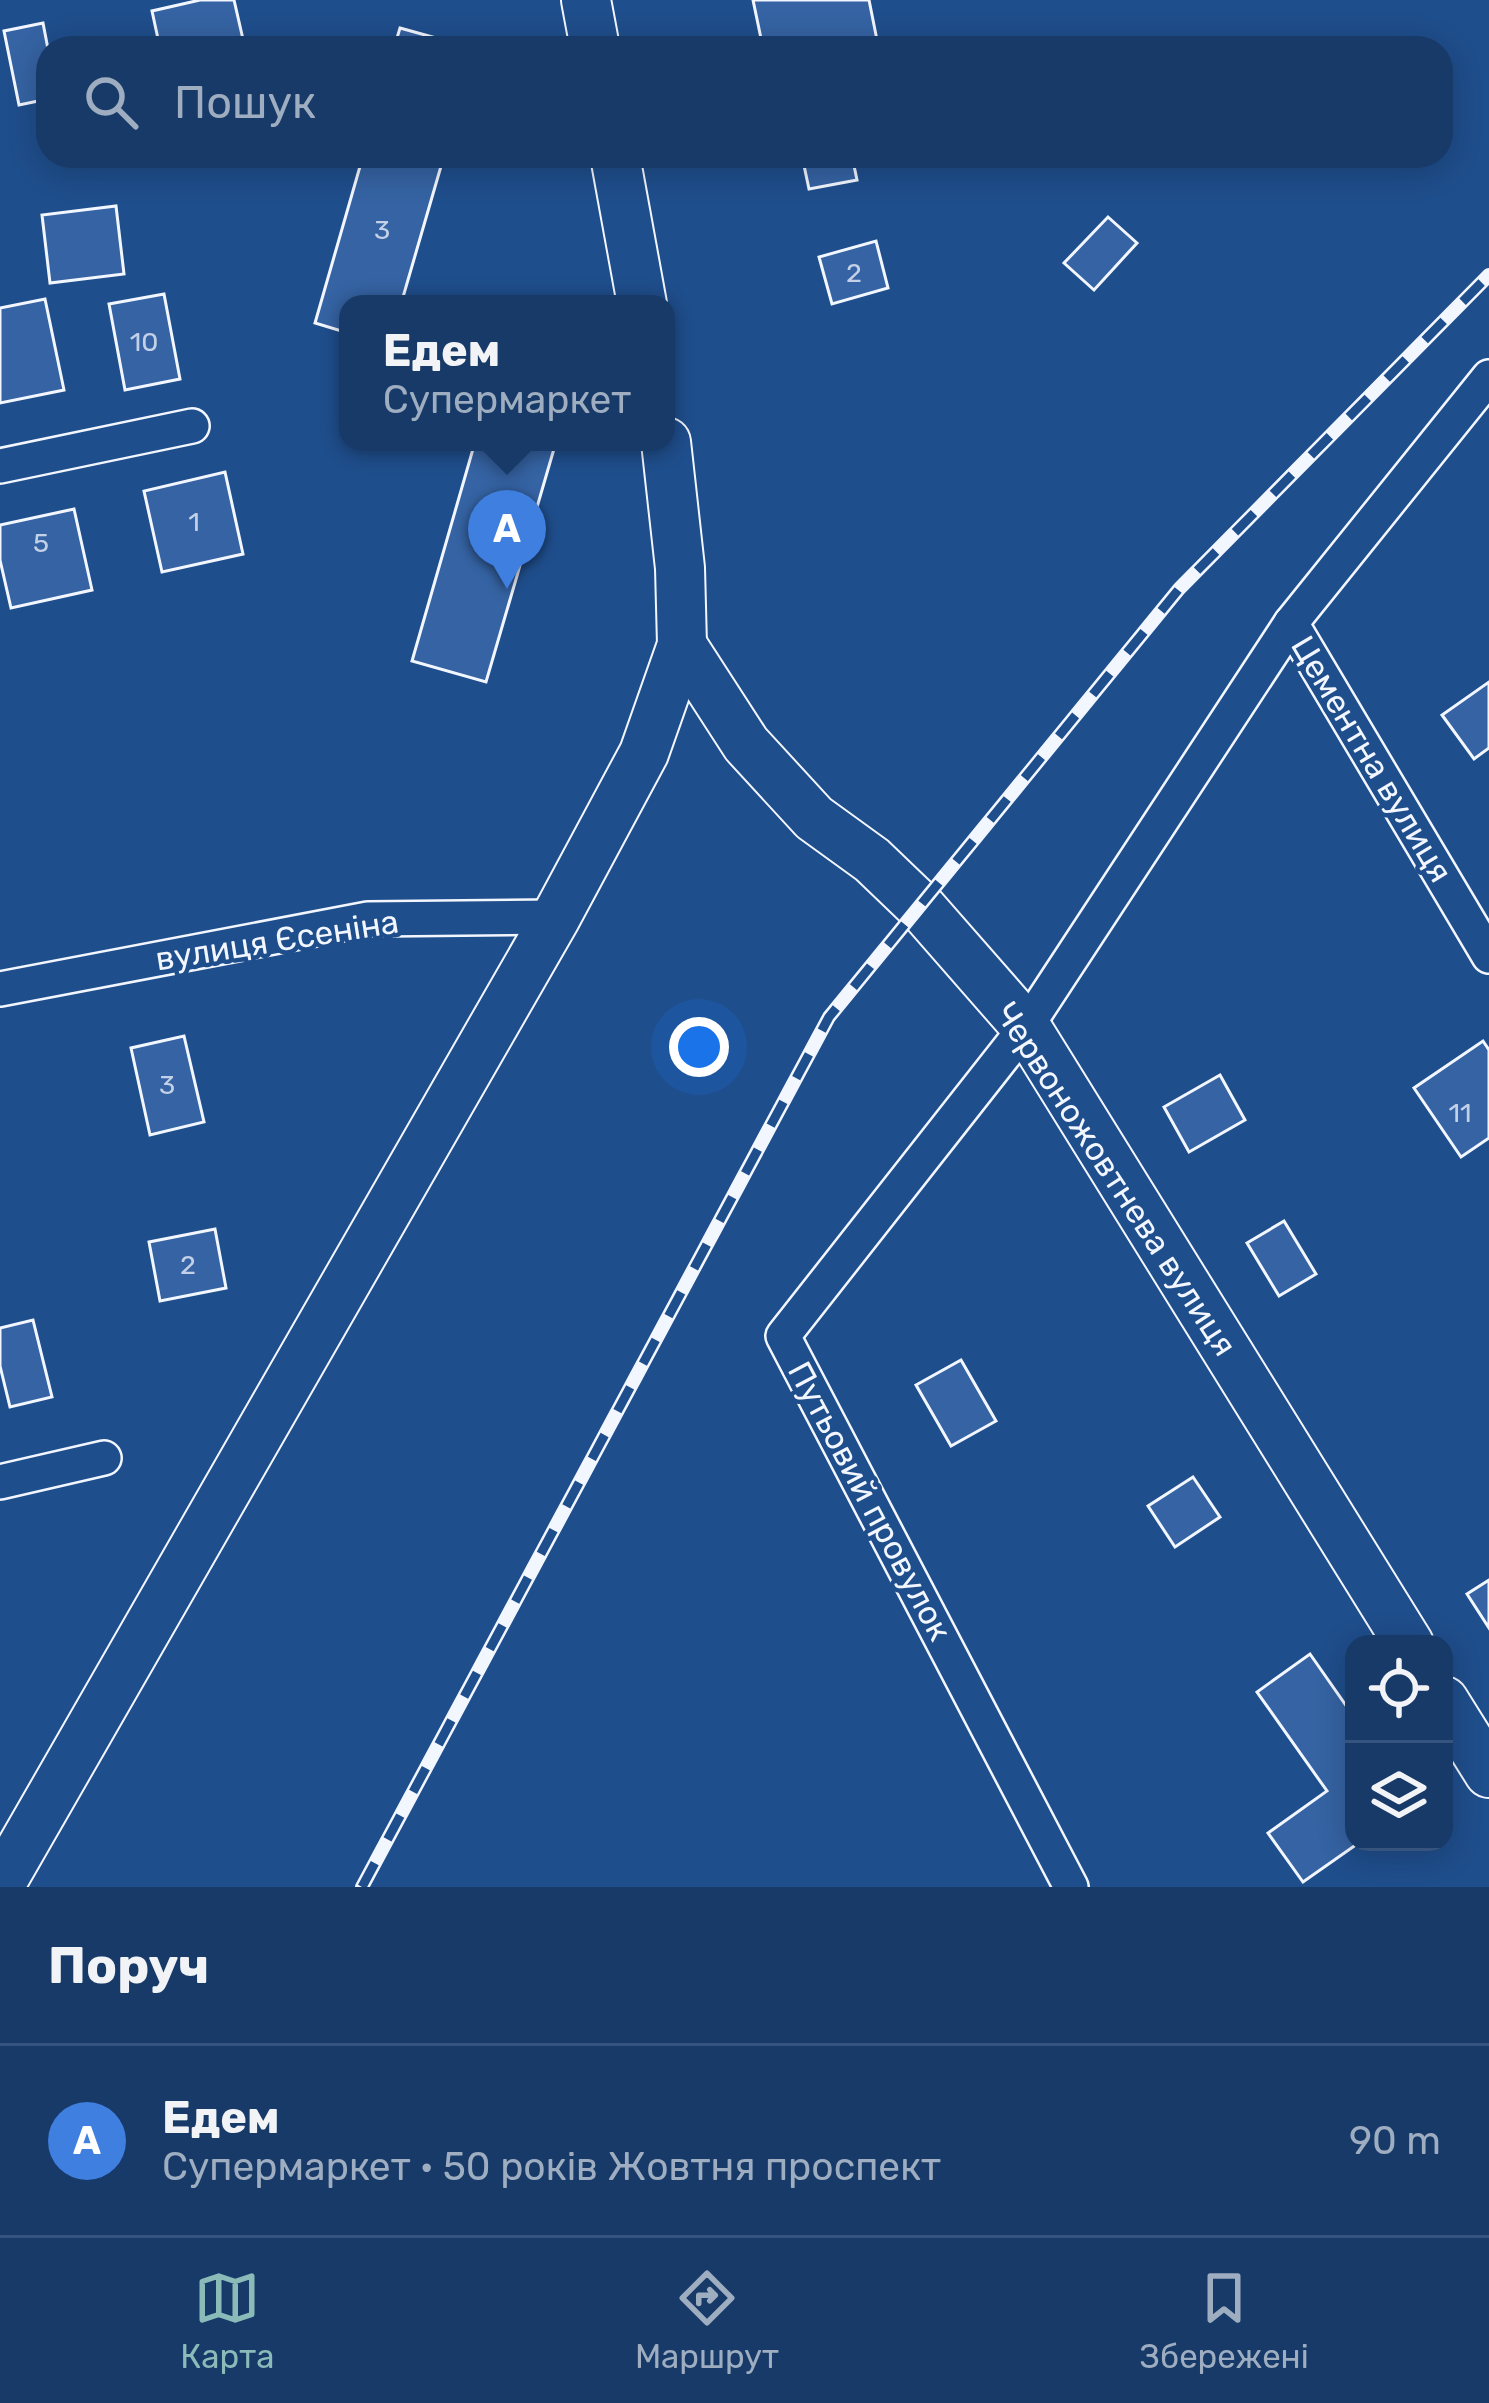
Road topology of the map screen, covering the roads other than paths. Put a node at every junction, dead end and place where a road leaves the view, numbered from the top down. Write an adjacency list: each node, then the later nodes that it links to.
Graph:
1 (586, 0): 2 (street)
2 (593, 36)
3 (617, 168): 4 (street)
4 (640, 295)
5 (1489, 376): 9 (street)
6 (192, 426): 8 (street)
7 (667, 451): 10 (street)
8 (0, 466)
9 (1291, 623): 12 (street, Цементна вулиця); 14 (street)
10 (682, 645): 11 (street); 14 (street, Червоножовтнева вулиця)
11 (556, 917): 13 (street, вулиця Єсеніна); 20 (street)
12 (1489, 956)
13 (0, 989)
14 (1026, 1027): 17 (street, Червоножовтнева вулиця); 21 (street, Путьовий провулок)
15 (104, 1458): 16 (street)
16 (0, 1482)
17 (1402, 1635)
18 (1453, 1716): 19 (street)
19 (1489, 1774)
20 (0, 1885)
21 (1071, 1887)

